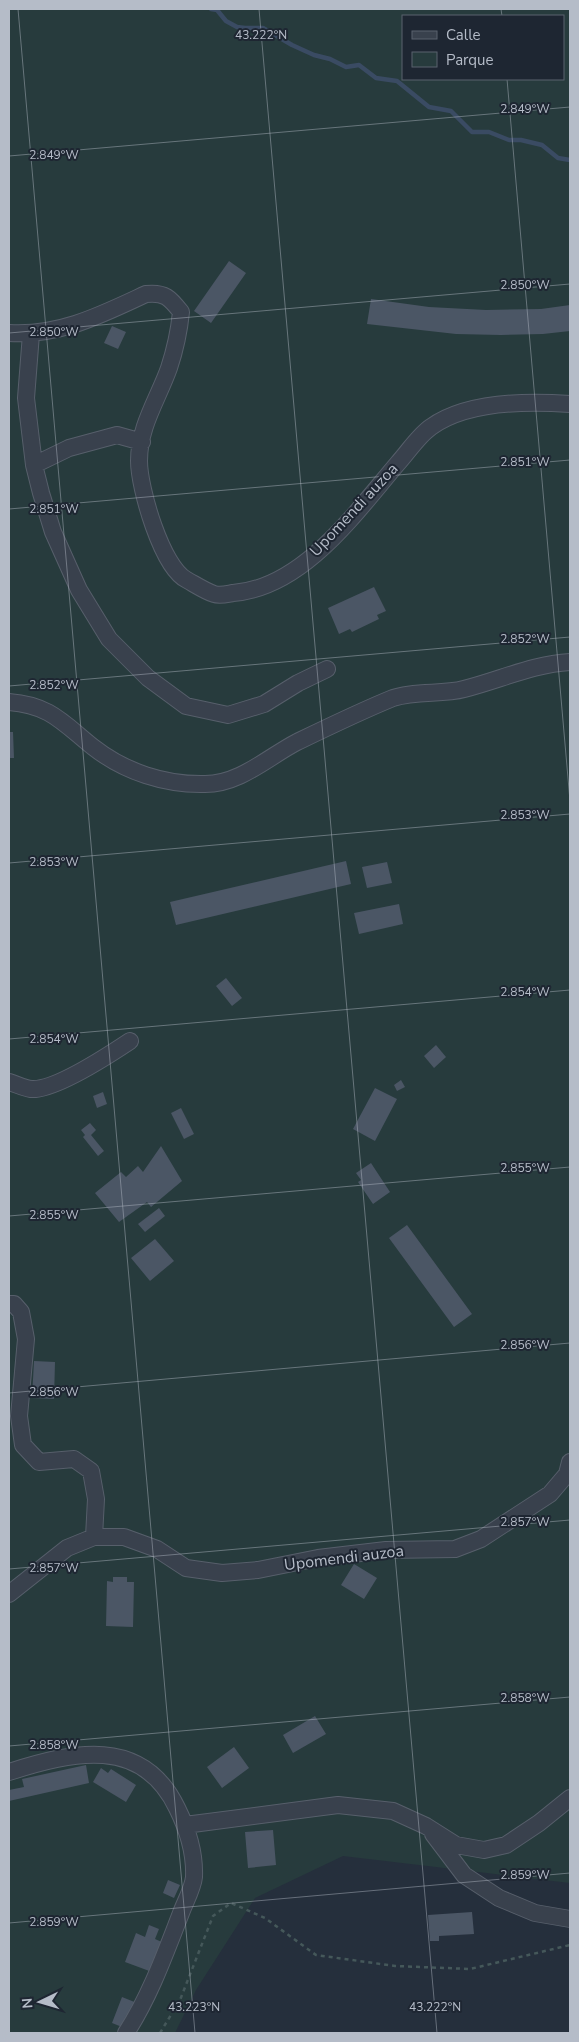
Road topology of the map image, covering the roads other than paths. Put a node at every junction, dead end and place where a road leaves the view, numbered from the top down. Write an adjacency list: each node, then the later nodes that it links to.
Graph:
1 (9, 333): 2 (lane, Upomendi auzoa)
2 (31, 334): 4 (lane, Upomendi auzoa); 5 (lane)
3 (570, 404): 4 (lane, Upomendi auzoa)
4 (142, 442): 5 (lane)
5 (34, 465): 7 (lane)
6 (570, 662): 8 (lane)
7 (327, 669)
8 (9, 702)
9 (130, 1042): 10 (lane)
10 (9, 1082)
11 (9, 1304): 13 (lane)
12 (570, 1462): 13 (lane, Upomendi auzoa)
13 (94, 1537): 14 (lane, Upomendi auzoa)
14 (9, 1594)
15 (9, 1772): 17 (lane)
16 (570, 1798): 18 (lane)
17 (185, 1825): 18 (lane); 20 (lane)
18 (426, 1826): 19 (lane)
19 (570, 1919)
20 (126, 2033)

